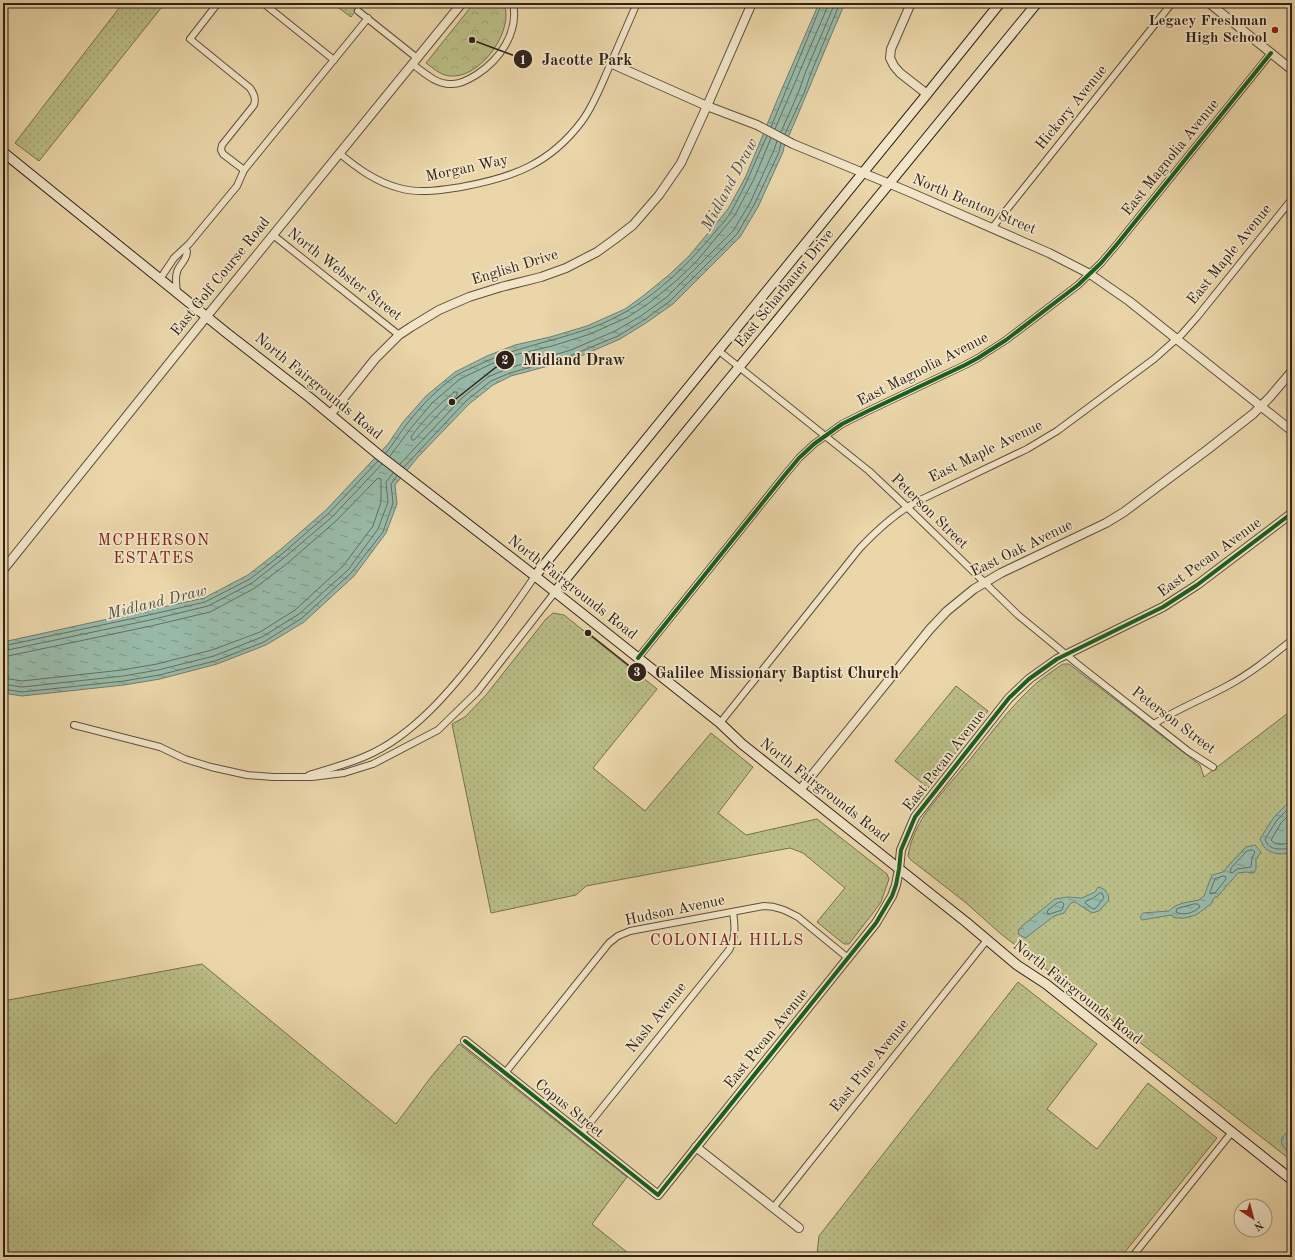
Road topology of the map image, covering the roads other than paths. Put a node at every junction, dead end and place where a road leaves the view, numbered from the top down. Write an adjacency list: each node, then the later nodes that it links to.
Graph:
1 (218, 3): 23 (street)
2 (263, 3): 15 (street)
3 (462, 3): 16 (street, East Golf Course Road)
4 (513, 3): 16 (street)
5 (637, 3): 17 (street, Morgan Way)
6 (752, 3): 20 (street, English Drive)
7 (911, 3): 19 (street)
8 (1000, 3): 19 (main road, East Scharbauer Drive)
9 (1037, 3): 25 (main road, East Scharbauer Drive)
10 (1172, 3): 27 (street, Hickory Avenue)
11 (1209, 3): 14 (street)
12 (358, 11): 13 (street)
13 (368, 18): 15 (street); 16 (street)
14 (1271, 53): 18 (street); 30 (street, East Magnolia Avenue)
15 (334, 60): 23 (street)
16 (415, 61): 22 (street, East Golf Course Road)
17 (610, 63): 20 (street, North Benton Street); 22 (street, Morgan Way)
18 (1292, 70)
19 (928, 94): 24 (main road, East Scharbauer Drive)
20 (707, 106): 24 (street, North Benton Street); 34 (street, English Drive)
21 (3, 152): 31 (main road, North Fairgrounds Road)
22 (339, 153): 28 (street, East Golf Course Road)
23 (244, 170): 29 (street)
24 (863, 173): 25 (street, North Benton Street); 36 (main road, East Scharbauer Drive)
25 (889, 184): 27 (street, North Benton Street); 37 (main road, East Scharbauer Drive)
26 (1292, 199): 35 (street, East Maple Avenue)
27 (992, 228): 30 (street, North Benton Street)
28 (273, 235): 33 (street, East Golf Course Road); 34 (street, North Webster Street)
29 (184, 249): 31 (street); 32 (street)
30 (1090, 274): 35 (street, North Benton Street); 42 (street, East Magnolia Avenue)
31 (160, 279): 32 (main road, North Fairgrounds Road)
32 (177, 292): 33 (main road, North Fairgrounds Road)
33 (207, 316): 40 (main road, North Fairgrounds Road); 45 (street, East Golf Course Road)
34 (399, 335): 40 (street, English Drive)
35 (1176, 339): 39 (street, North Benton Street); 43 (street, East Maple Avenue)
36 (719, 351): 37 (street, Peterson Street); 46 (main road, East Scharbauer Drive)
37 (740, 368): 42 (street, Peterson Street); 48 (main road, East Scharbauer Drive)
38 (1292, 371): 39 (street, East Oak Avenue)
39 (1261, 406): 41 (street, North Benton Street); 47 (street, East Oak Avenue)
40 (330, 415): 46 (main road, North Fairgrounds Road)
41 (1292, 431)
42 (825, 436): 43 (street, Peterson Street); 51 (street, East Magnolia Avenue)
43 (907, 507): 47 (street, Peterson Street); 52 (street, East Maple Avenue)
44 (1292, 513): 50 (street, East Pecan Avenue)
45 (3, 570)
46 (535, 576): 48 (main road, North Fairgrounds Road); 56 (street)
47 (984, 583): 50 (street, Peterson Street); 57 (street, East Oak Avenue)
48 (555, 592): 51 (main road, North Fairgrounds Road); 56 (street)
49 (1292, 640): 53 (street)
50 (1066, 655): 53 (street, Peterson Street); 58 (street, East Pecan Avenue)
51 (638, 658): 52 (main road, North Fairgrounds Road)
52 (720, 723): 57 (main road, North Fairgrounds Road)
53 (1154, 724): 55 (street, Peterson Street)
54 (74, 725): 56 (street)
55 (1213, 767)
56 (301, 777)
57 (800, 790): 58 (main road, North Fairgrounds Road)
58 (899, 869): 60 (main road, North Fairgrounds Road); 61 (street, East Pecan Avenue)
59 (733, 912): 61 (street, Hudson Avenue); 63 (street, Hudson Avenue); 65 (street, Nash Avenue)
60 (987, 940): 64 (main road, North Fairgrounds Road); 69 (street, East Pine Avenue)
61 (848, 958): 66 (street, East Pecan Avenue)
62 (465, 1041): 63 (street, Copus Street)
63 (506, 1073): 65 (street, Copus Street)
64 (1232, 1132): 67 (main road, North Fairgrounds Road); 71 (street)
65 (581, 1134): 68 (street, Copus Street)
66 (696, 1147): 68 (street, East Pecan Avenue); 69 (street)
67 (1292, 1180)
68 (658, 1195)
69 (773, 1208): 70 (street)
70 (799, 1228)
71 (1132, 1257)

